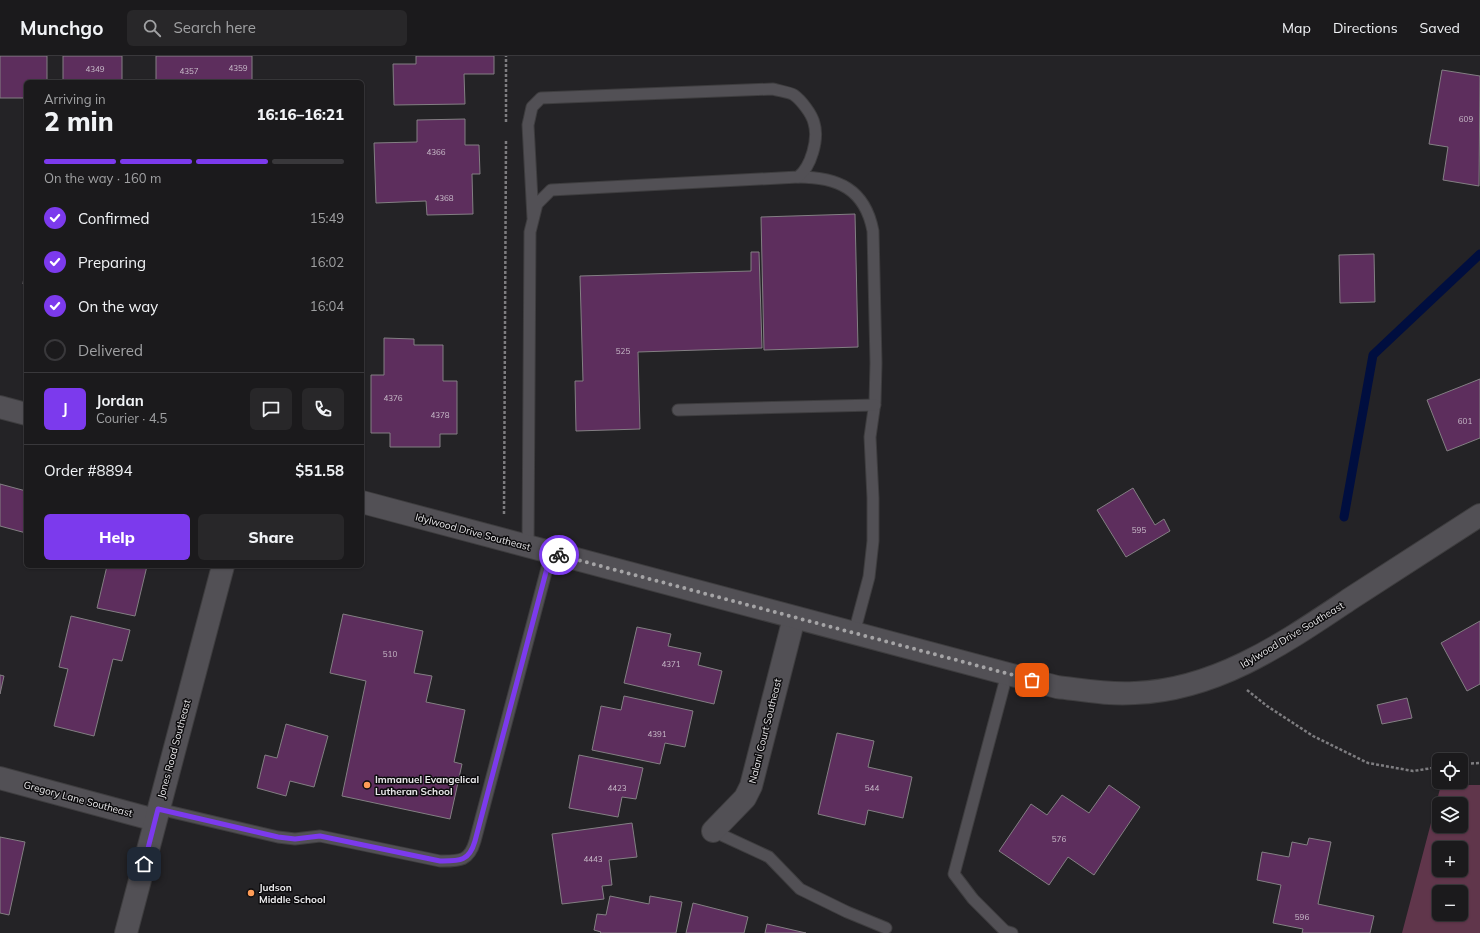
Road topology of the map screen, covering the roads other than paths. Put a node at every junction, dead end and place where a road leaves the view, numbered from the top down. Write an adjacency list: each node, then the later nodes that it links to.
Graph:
1 (798, 177): 2 (lane); 2 (lane); 3 (lane)
2 (533, 218): 9 (lane)
3 (875, 405): 5 (lane); 13 (lane)
4 (0, 407): 6 (street)
5 (678, 410)
6 (24, 413)
7 (364, 503): 9 (street, Idylwood Drive Southeast)
8 (1480, 515): 14 (street, Idylwood Drive Southeast)
9 (528, 547): 10 (street, Idylwood Drive Southeast)
10 (551, 553): 12 (street, Idylwood Drive Southeast); 16 (lane)
11 (222, 568): 16 (street, Jones Road Southeast)
12 (794, 618): 13 (street, Idylwood Drive Southeast); 17 (street, Nalani Court Southeast)
13 (854, 633): 14 (street, Idylwood Drive Southeast)
14 (1007, 674): 20 (lane)
15 (0, 778): 16 (street, Gregory Lane Southeast)
16 (157, 814): 19 (street, Jones Road Southeast)
17 (713, 831): 18 (lane)
18 (886, 928)
19 (126, 933)
20 (1012, 933)

